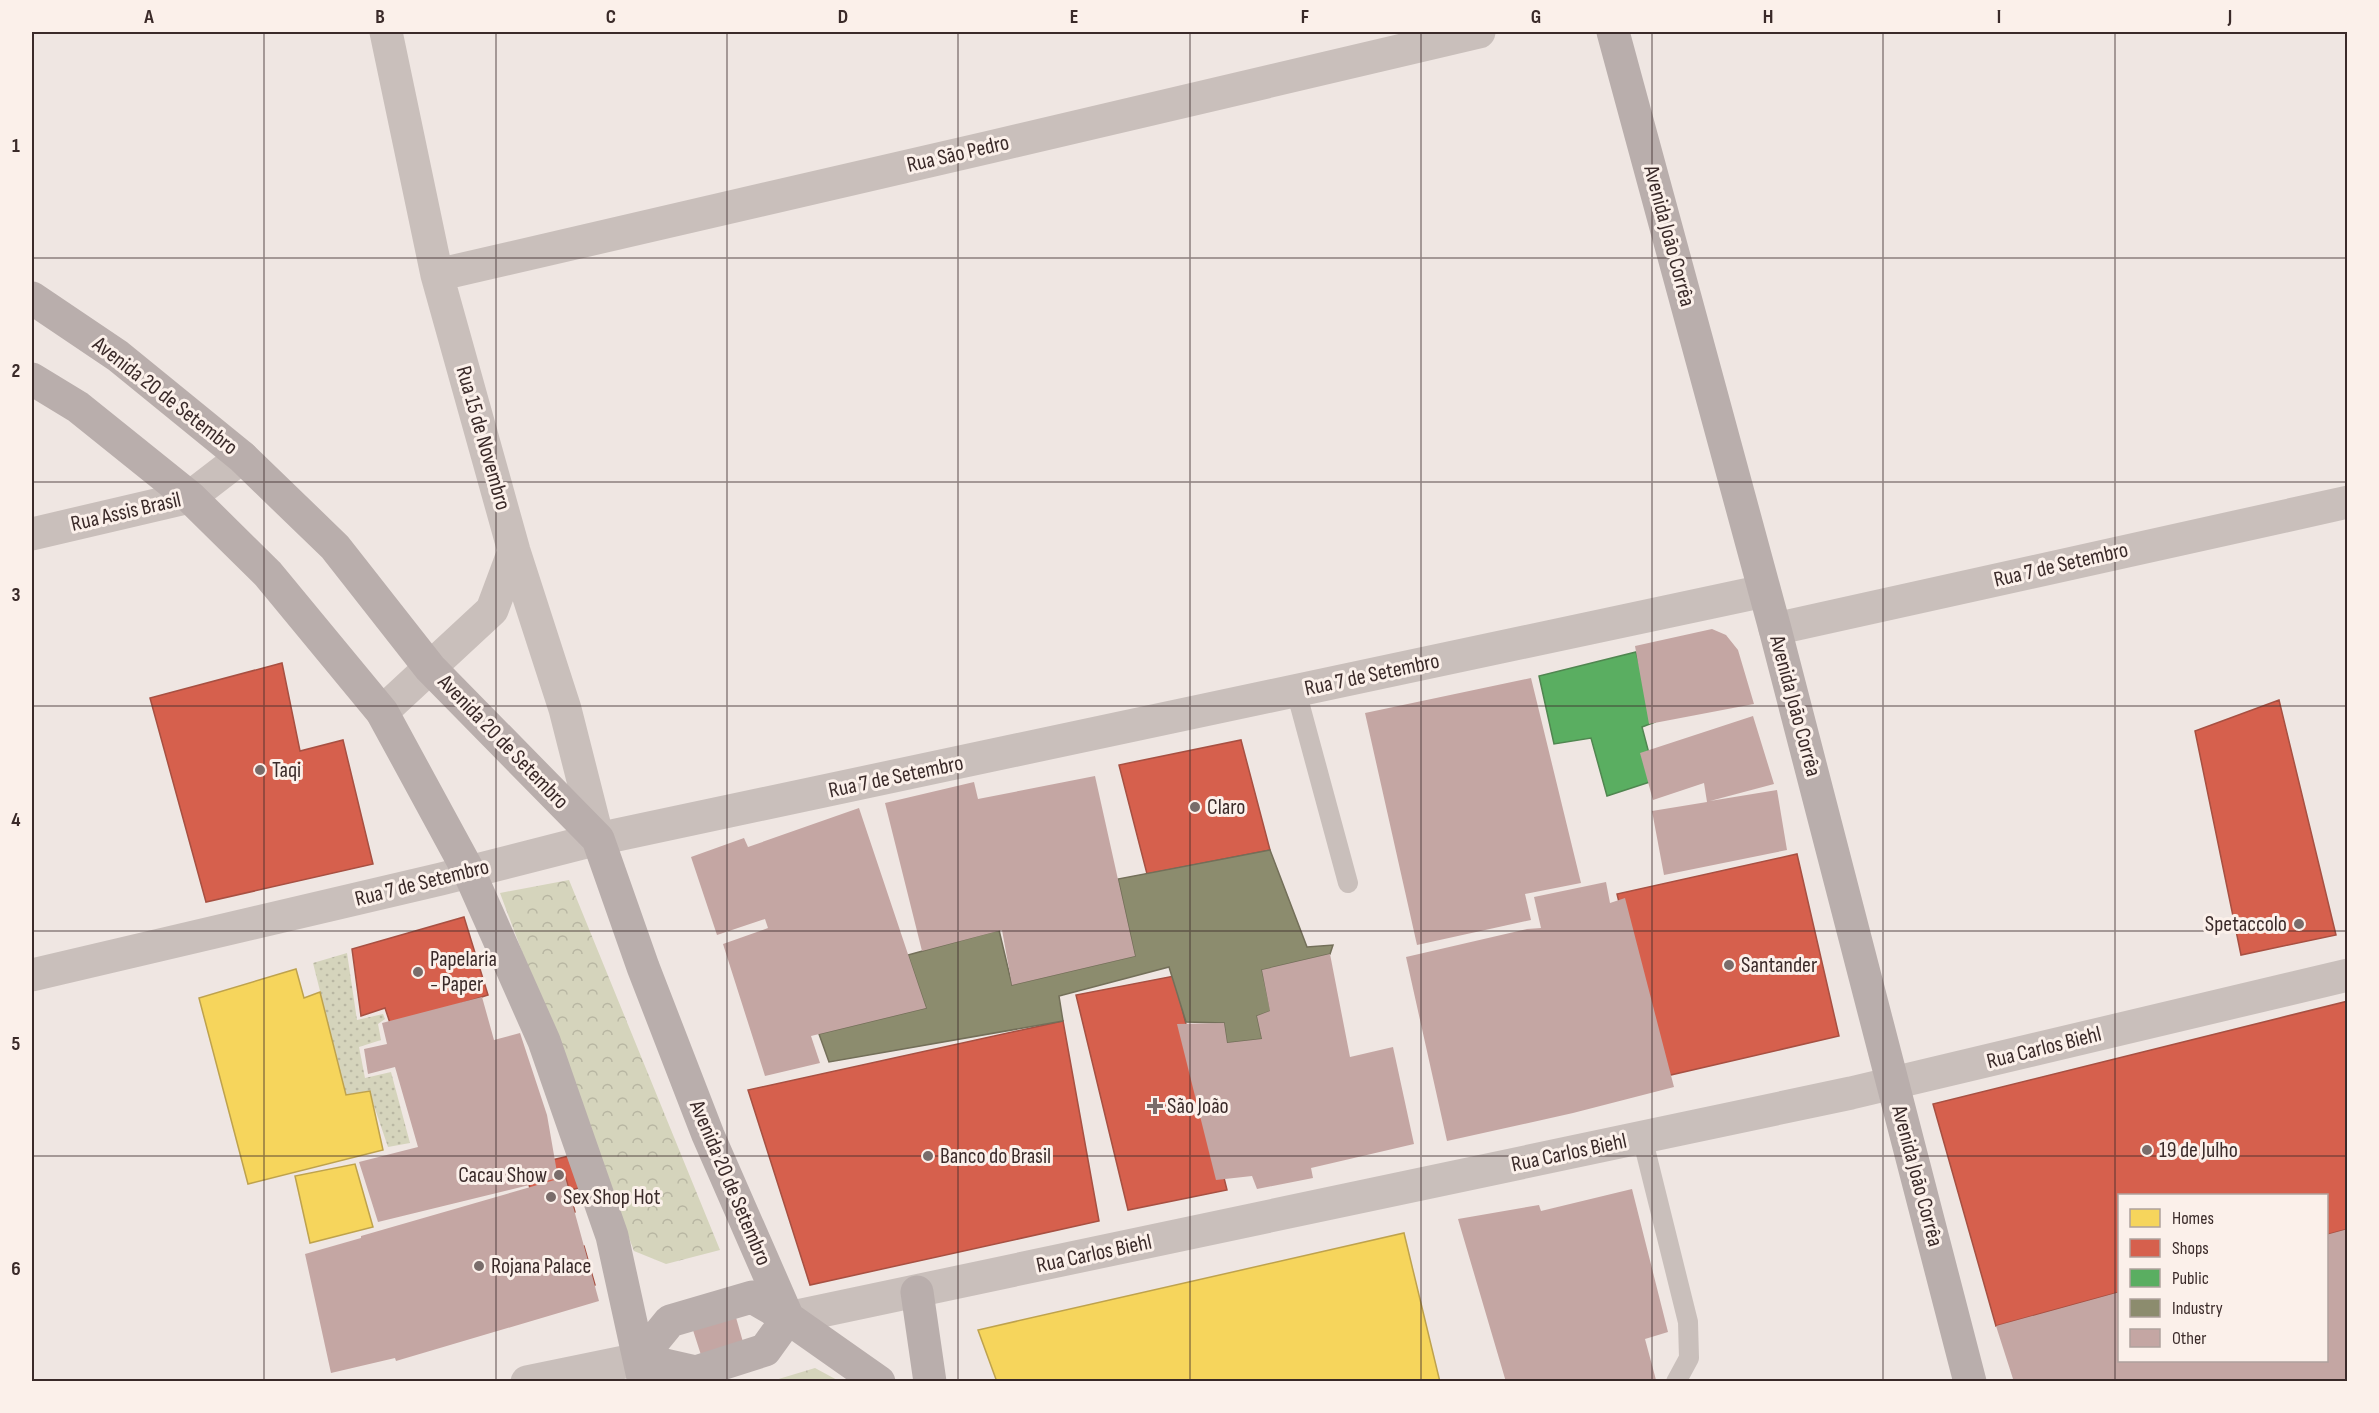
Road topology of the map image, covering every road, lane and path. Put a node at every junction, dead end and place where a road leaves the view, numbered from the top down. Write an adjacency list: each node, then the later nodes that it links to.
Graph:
1 (386, 32): 4 (street, Rua 15 de Novembro)
2 (1479, 32): 4 (street, Rua São Pedro)
3 (1614, 32): 12 (main road, Avenida João Corrêa)
4 (437, 274): 11 (street, Rua 15 de Novembro)
5 (32, 298): 7 (main road, Avenida 20 de Setembro)
6 (32, 379): 8 (main road)
7 (242, 457): 8 (street, Rua Assis Brasil); 14 (main road, Avenida 20 de Setembro)
8 (190, 497): 10 (street, Rua Assis Brasil); 16 (main road)
9 (2348, 502): 13 (street, Rua 7 de Setembro)
10 (32, 534)
11 (514, 551): 14 (street); 17 (street, Rua 15 de Novembro)
12 (1764, 591): 13 (main road, Avenida João Corrêa); 15 (street, Rua 7 de Setembro)
13 (1775, 629): 22 (main road, Avenida João Corrêa)
14 (430, 668): 16 (street); 17 (main road, Avenida 20 de Setembro)
15 (1296, 691): 17 (street, Rua 7 de Setembro); 19 (lane)
16 (382, 712): 18 (main road)
17 (598, 839): 18 (street, Rua 7 de Setembro); 25 (main road, Avenida 20 de Setembro)
18 (469, 872): 20 (street, Rua 7 de Setembro); 26 (main road)
19 (1348, 883)
20 (32, 975)
21 (2348, 975): 22 (street, Rua Carlos Biehl)
22 (1893, 1083): 23 (street, Rua Carlos Biehl); 31 (main road, Avenida João Corrêa)
23 (1642, 1137): 24 (street, Rua Carlos Biehl); 30 (lane)
24 (916, 1292): 25 (street, Rua Carlos Biehl); 29 (main road)
25 (789, 1318): 26 (main road); 26 (main road, Avenida 20 de Setembro); 28 (main road, Avenida 20 de Setembro)
26 (642, 1370): 27 (street)
27 (527, 1382)
28 (879, 1382)
29 (930, 1382)
30 (1676, 1382)
31 (1970, 1382)

